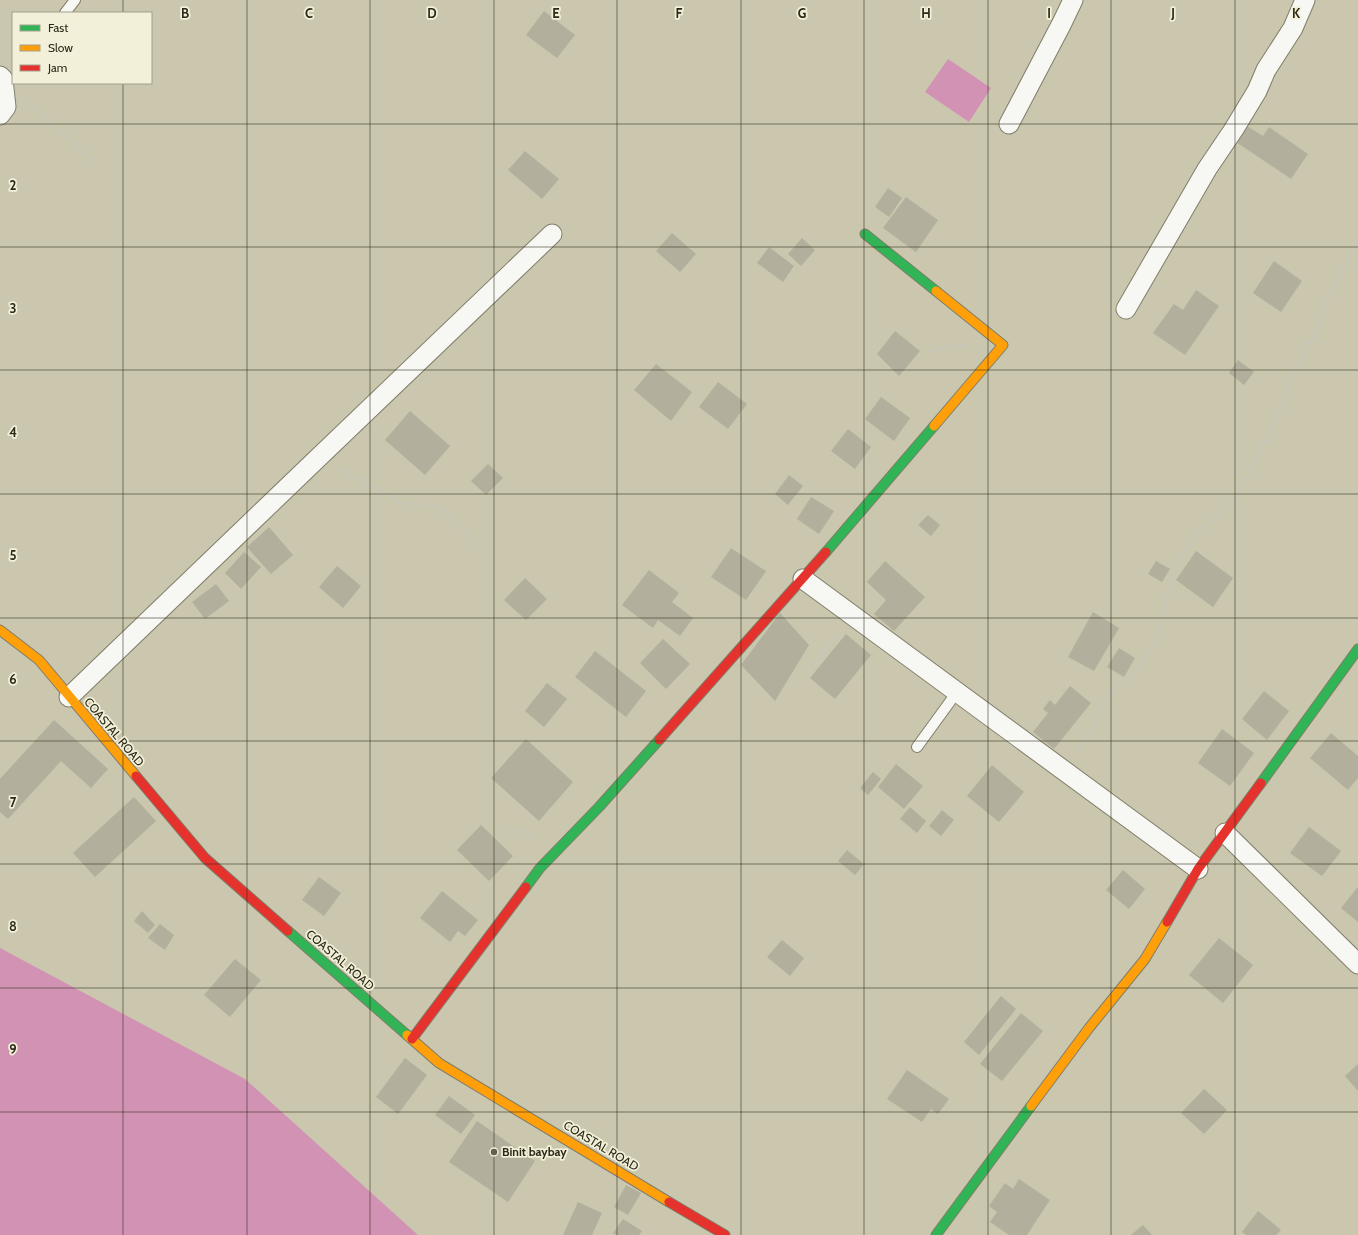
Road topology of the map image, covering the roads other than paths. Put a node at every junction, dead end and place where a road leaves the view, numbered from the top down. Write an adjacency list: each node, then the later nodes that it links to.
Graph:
1 (75, 0): 4 (lane)
2 (1074, 0): 7 (street)
3 (1305, 0): 10 (street)
4 (66, 12)
5 (5, 77): 6 (street)
6 (0, 115)
7 (1009, 124)
8 (552, 234): 15 (street)
9 (865, 234): 11 (street)
10 (1126, 309)
11 (803, 579): 14 (street); 20 (street)
12 (0, 630): 15 (street, COASTAL ROAD)
13 (1358, 649): 17 (street)
14 (957, 692): 16 (lane); 18 (street)
15 (69, 697): 20 (street, COASTAL ROAD)
16 (917, 747)
17 (1225, 833): 18 (street); 19 (street)
18 (1198, 869): 22 (street)
19 (1358, 964)
20 (412, 1039): 21 (street, COASTAL ROAD)
21 (725, 1235)
22 (936, 1235)

